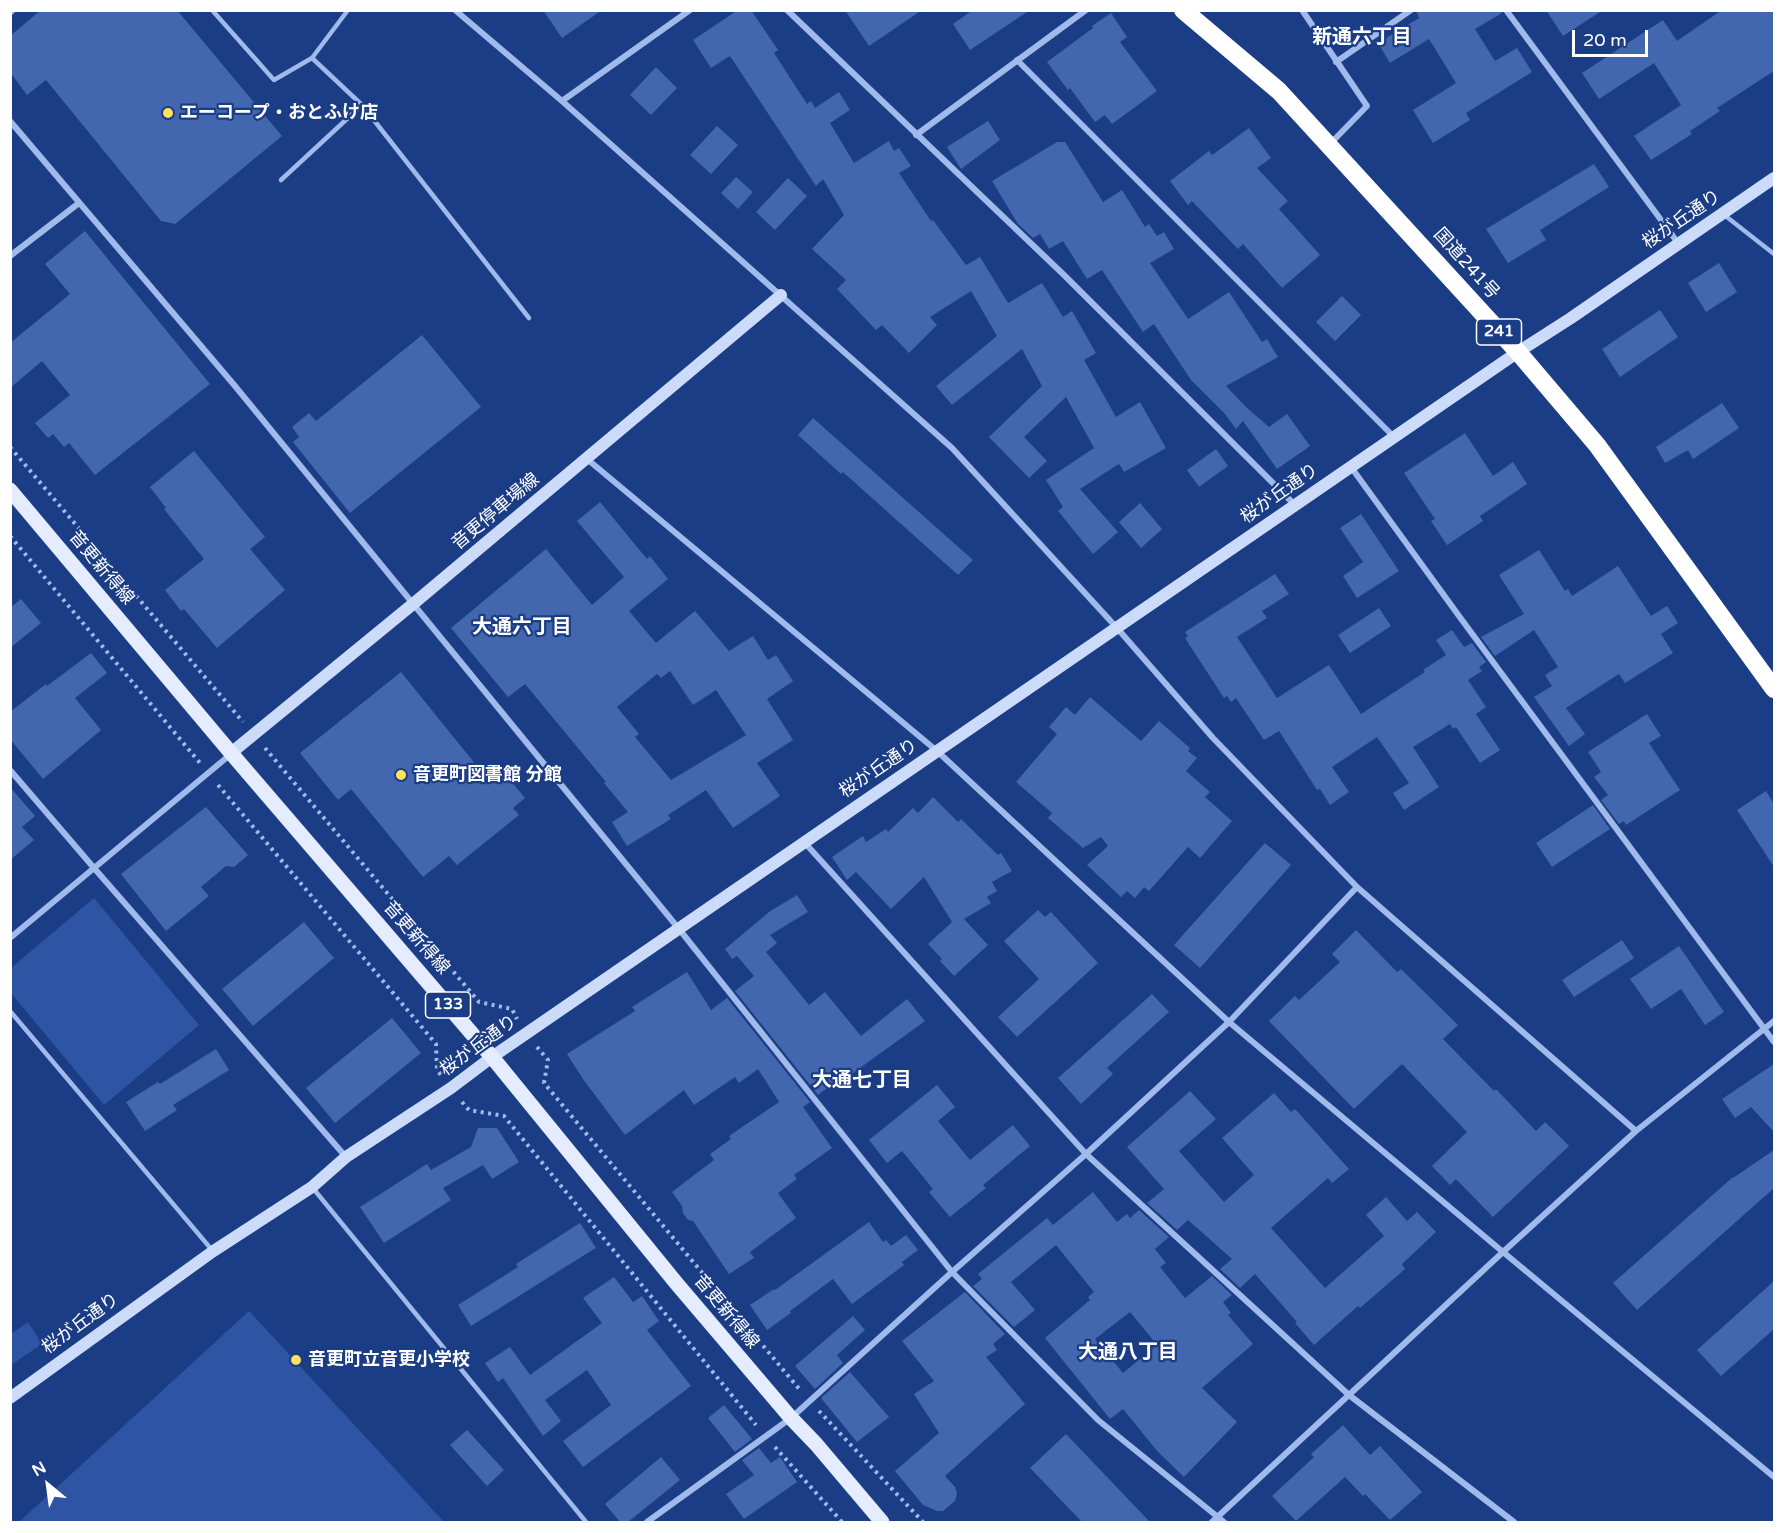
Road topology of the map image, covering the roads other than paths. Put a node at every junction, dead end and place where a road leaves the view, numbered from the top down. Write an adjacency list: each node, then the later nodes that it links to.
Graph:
1 (212, 10): 11 (lane)
2 (348, 10): 11 (lane)
3 (455, 10): 14 (street)
4 (690, 10): 14 (street)
5 (787, 10): 17 (street)
6 (1086, 10): 12 (street)
7 (1183, 10): 18 (highway, 国道241号 / 241)
8 (1302, 10): 13 (street)
9 (1411, 10): 13 (street)
10 (1506, 10): 23 (street)
11 (312, 58): 15 (lane)
12 (1017, 60): 17 (street); 29 (street)
13 (1336, 62): 18 (street)
14 (562, 101): 26 (street)
15 (362, 105): 20 (lane); 27 (lane)
16 (10, 121): 21 (street)
17 (916, 135): 33 (street)
18 (1329, 145): 28 (highway, 国道241号 / 241)
19 (1774, 178): 22 (street, 桜が丘通り)
20 (281, 180)
21 (79, 203): 25 (street); 34 (street)
22 (1723, 214): 23 (street, 桜が丘通り); 24 (lane)
23 (1678, 243): 28 (street, 桜が丘通り)
24 (1774, 254)
25 (10, 256)
26 (781, 295): 30 (street, 音更停車場線); 35 (street)
27 (529, 318)
28 (1518, 352): 29 (street, 桜が丘通り); 36 (highway, 国道241号 / 241)
29 (1394, 437): 31 (street, 桜が丘通り)
30 (587, 459): 34 (street, 音更停車場線); 37 (street)
31 (1351, 467): 33 (street, 桜が丘通り); 48 (street)
32 (10, 490): 38 (main road, 音更新得線 / 133)
33 (1295, 505): 35 (street, 桜が丘通り)
34 (413, 604): 38 (street, 音更停車場線); 43 (street)
35 (1117, 628): 37 (street, 桜が丘通り); 42 (street)
36 (1774, 689)
37 (937, 751): 40 (street, 桜が丘通り); 47 (street)
38 (231, 753): 41 (street); 50 (main road, 音更新得線 / 133)
39 (10, 770): 41 (street)
40 (805, 842): 43 (street, 桜が丘通り); 52 (street)
41 (94, 868): 44 (street); 53 (street)
42 (1357, 887): 47 (street); 51 (street)
43 (679, 929): 50 (street, 桜が丘通り); 57 (street)
44 (10, 938)
45 (10, 1011): 55 (lane)
46 (1774, 1021): 48 (street)
47 (1229, 1022): 52 (street); 56 (street)
48 (1765, 1028): 49 (street); 51 (street)
49 (1774, 1042)
50 (492, 1057): 53 (street, 桜が丘通り); 60 (main road, 音更新得線 / 133)
51 (1636, 1131): 56 (street)
52 (1086, 1154): 57 (street); 58 (street)
53 (346, 1157): 54 (street, 桜が丘通り)
54 (312, 1187): 55 (street, 桜が丘通り); 63 (lane)
55 (212, 1252): 59 (street, 桜が丘通り)
56 (1503, 1252): 58 (street); 61 (street)
57 (952, 1272): 60 (street); 62 (street)
58 (1349, 1395): 62 (street); 67 (street)
59 (10, 1398)
60 (791, 1418): 64 (street); 65 (main road, 音更新得線 / 133)
61 (1774, 1477)
62 (1215, 1520): 66 (street)
63 (586, 1522)
64 (647, 1522)
65 (882, 1522)
66 (1224, 1522)
67 (1514, 1522)

